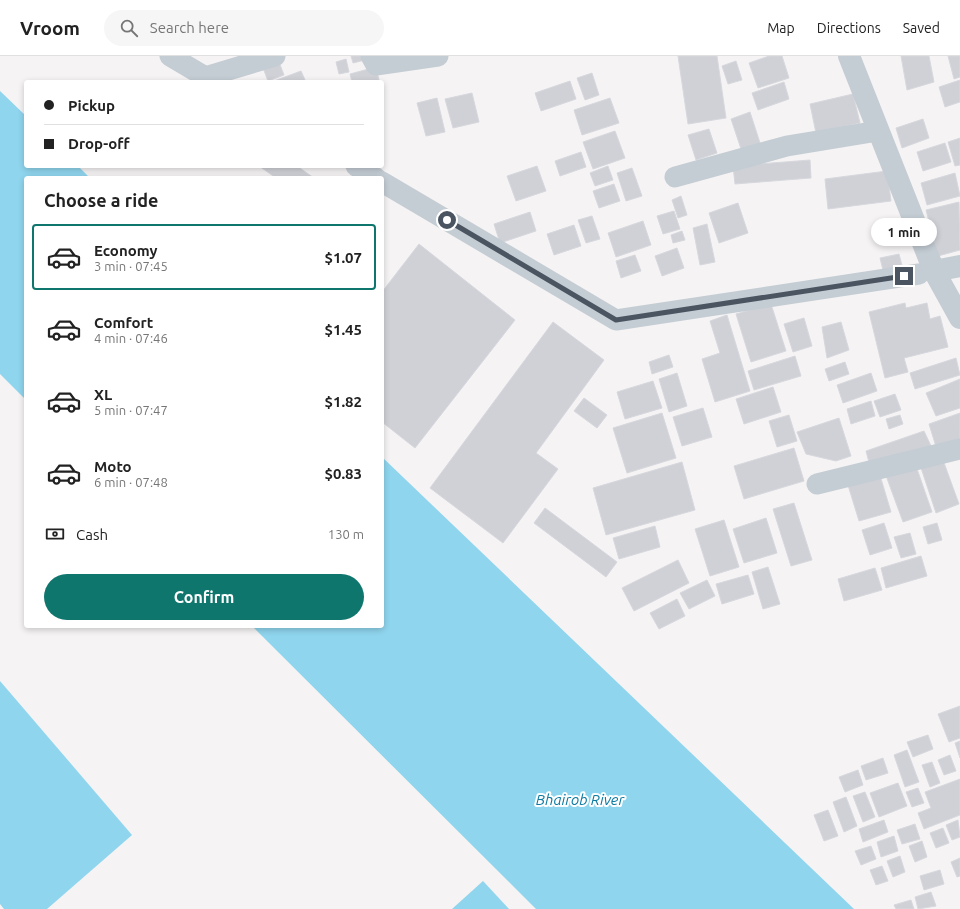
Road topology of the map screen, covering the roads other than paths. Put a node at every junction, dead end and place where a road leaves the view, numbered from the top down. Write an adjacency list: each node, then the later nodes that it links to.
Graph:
1 (170, 56): 6 (street)
2 (274, 56): 6 (street)
3 (371, 56): 4 (street)
4 (438, 56)
5 (849, 56): 7 (street)
6 (209, 79)
7 (878, 131): 10 (street); 13 (street)
8 (359, 168): 9 (street)
9 (373, 176)
10 (675, 177)
11 (384, 183): 13 (street)
12 (960, 266): 13 (street)
13 (926, 273): 14 (street)
14 (960, 318)
15 (960, 449): 16 (street)
16 (817, 484)

